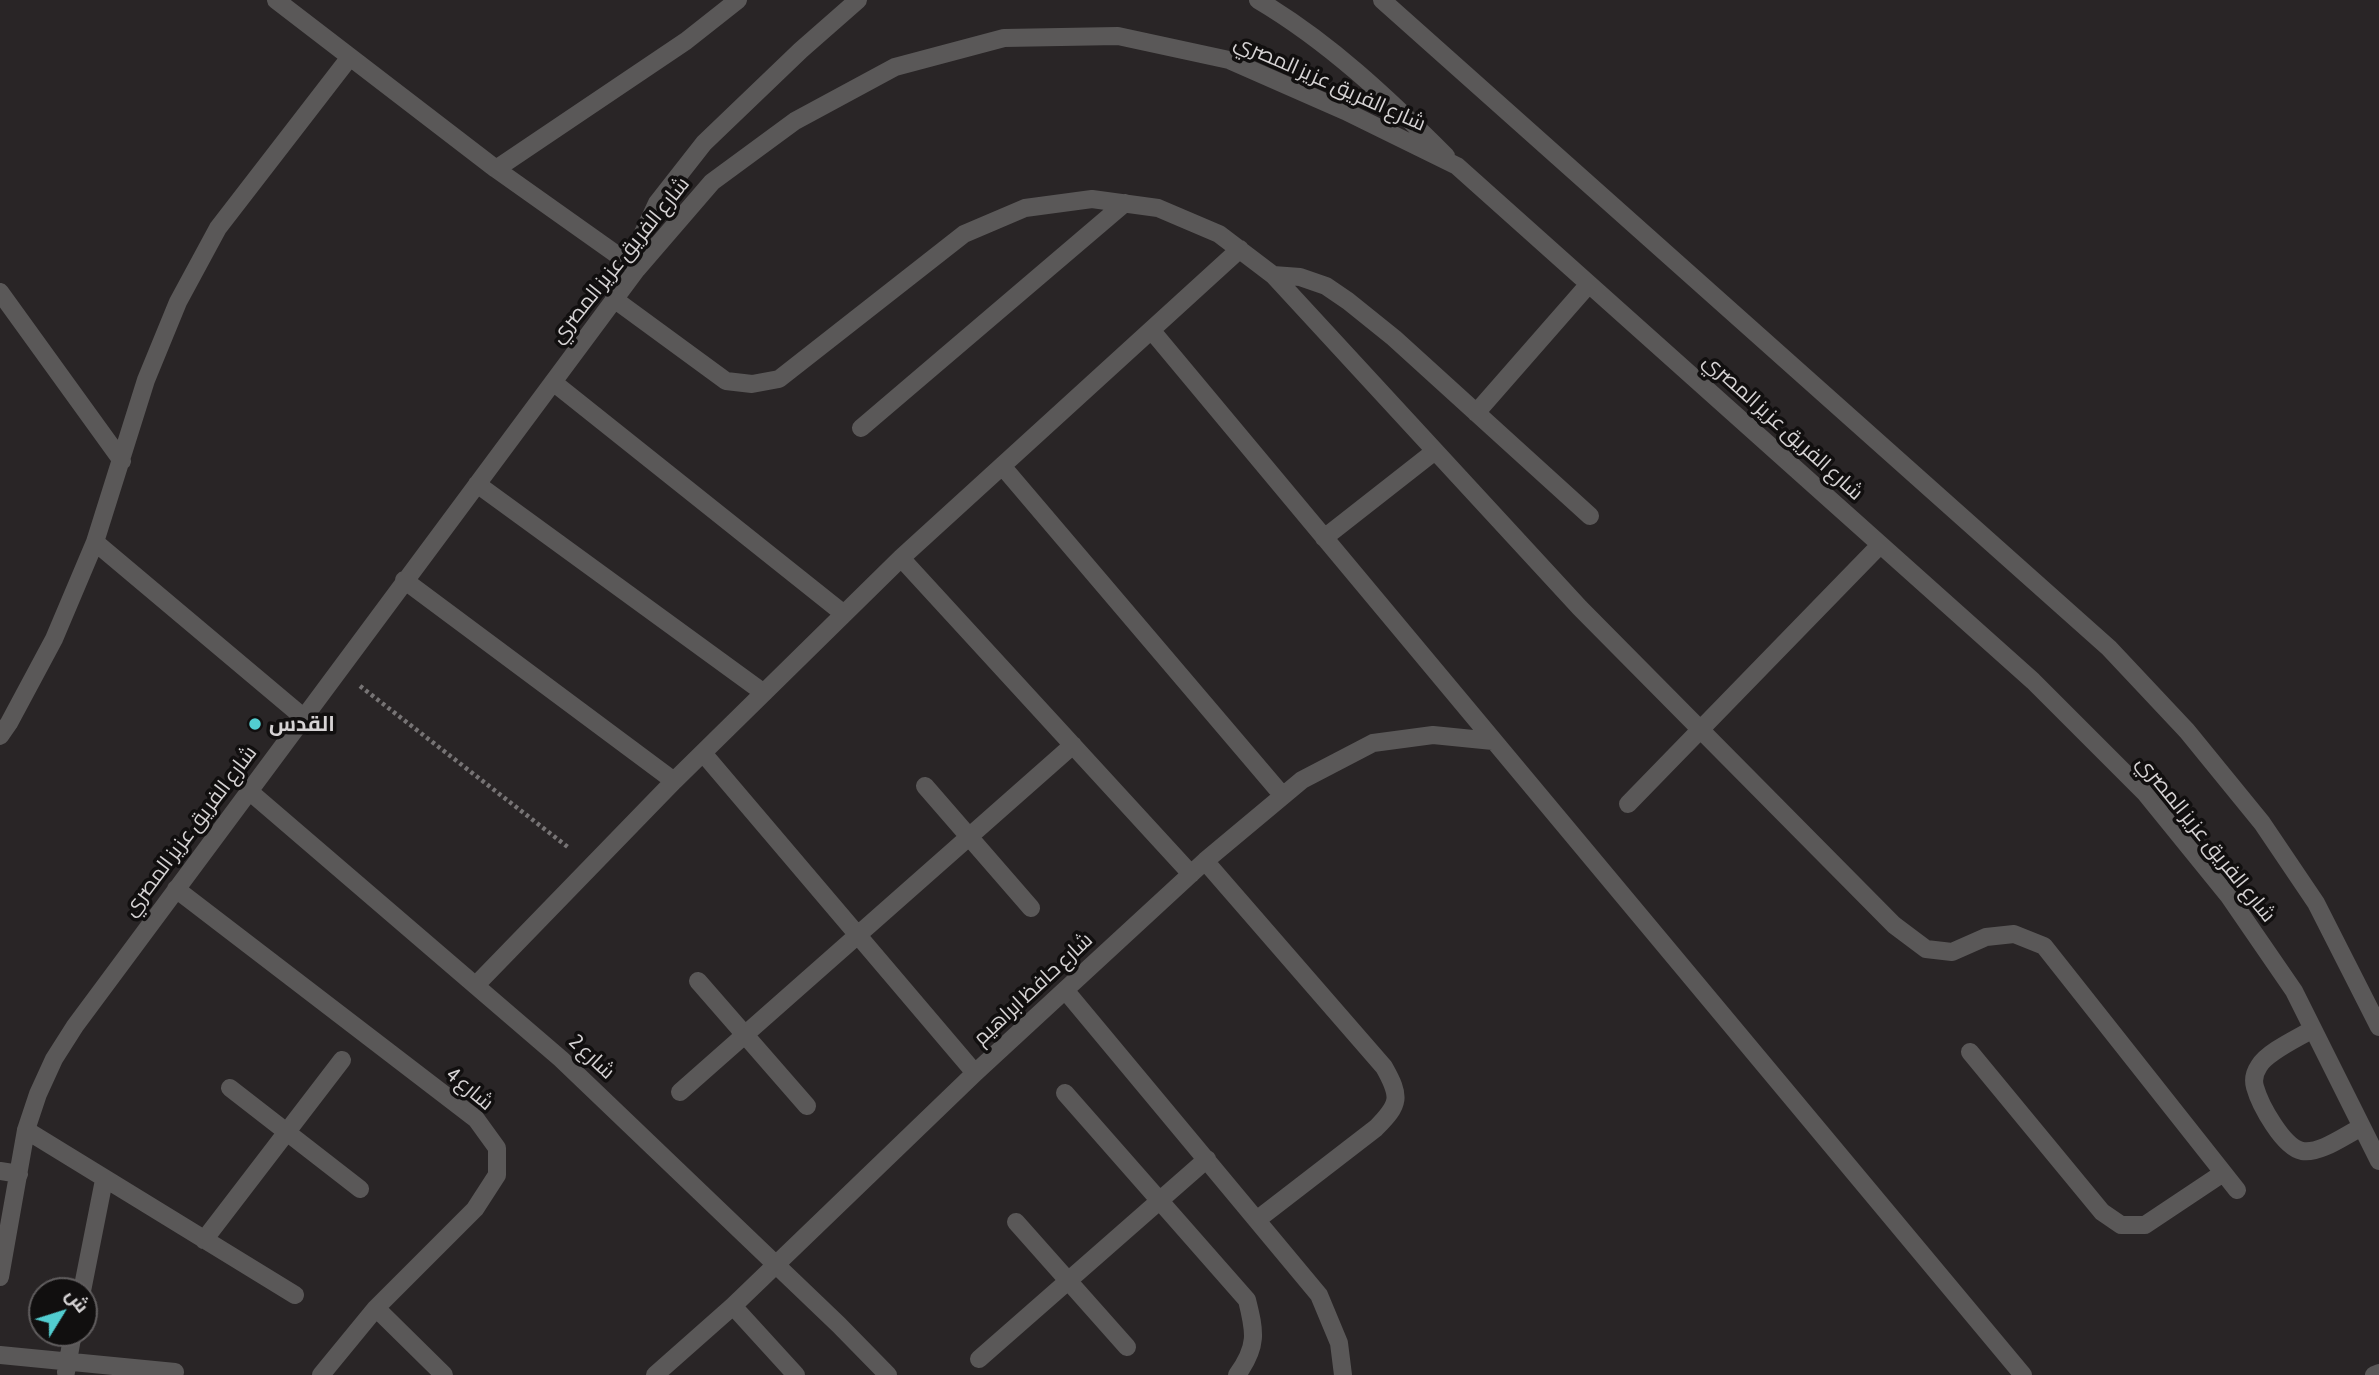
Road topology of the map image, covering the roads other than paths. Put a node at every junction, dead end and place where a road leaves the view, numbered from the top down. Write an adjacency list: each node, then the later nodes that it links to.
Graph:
1 (276, 0): 6 (street)
2 (738, 0): 8 (street)
3 (858, 0): 11 (street)
4 (1258, 0): 7 (street)
5 (1382, 0): 52 (street)
6 (350, 57): 8 (street); 21 (street)
7 (1457, 166): 11 (street, شارع الفريق عزيز المصري); 13 (street, شارع الفريق عزيز المصري)
8 (496, 169): 11 (street)
9 (1125, 204): 10 (street); 15 (street); 19 (street)
10 (1240, 249): 12 (street); 16 (street)
11 (637, 269): 15 (street, شارع الفريق عزيز المصري)
12 (1273, 275): 18 (street); 20 (street)
13 (1589, 284): 18 (street); 27 (street, شارع الفريق عزيز المصري)
14 (0, 292): 21 (street)
15 (614, 299): 17 (street, شارع الفريق عزيز المصري)
16 (1152, 331): 22 (street); 25 (street)
17 (553, 382): 23 (street, شارع الفريق عزيز المصري); 30 (street)
18 (1476, 413): 24 (street)
19 (861, 428)
20 (1435, 451): 25 (street); 33 (street)
21 (122, 461): 26 (street)
22 (1003, 467): 28 (street); 41 (street)
23 (477, 484): 29 (street, شارع الفريق عزيز المصري); 31 (street)
24 (1590, 516)
25 (1324, 538): 35 (street)
26 (95, 542): 32 (street); 34 (street)
27 (1880, 545): 33 (street); 53 (street, شارع الفريق عزيز المصري)
28 (901, 558): 30 (street); 36 (street)
29 (404, 580): 32 (street, شارع الفريق عزيز المصري); 38 (street)
30 (844, 614): 31 (street)
31 (764, 693): 37 (street)
32 (303, 717): 40 (street, شارع الفريق عزيز المصري)
33 (1700, 729): 42 (street); 68 (street)
34 (0, 736)
35 (1493, 741): 41 (street, شارع حافظ ابراهيم); 98 (street)
36 (1073, 745): 43 (street); 45 (street)
37 (703, 753): 38 (street); 48 (street)
38 (674, 781): 50 (street)
39 (925, 786): 43 (street)
40 (249, 791): 46 (street, شارع الفريق عزيز المصري); 50 (street, شارع 2)
41 (1283, 796): 44 (street, شارع حافظ ابراهيم)
42 (1628, 804)
43 (969, 837): 47 (street); 48 (street)
44 (1205, 861): 45 (street, شارع حافظ ابراهيم); 74 (street)
45 (1191, 874): 51 (street, شارع حافظ ابراهيم)
46 (176, 889): 63 (street, شارع الفريق عزيز المصري); 83 (street, شارع 4)
47 (1031, 908)
48 (858, 935): 54 (street); 57 (street)
49 (698, 981): 54 (street)
50 (476, 985): 77 (street, شارع 2)
51 (1065, 990): 57 (street, شارع حافظ ابراهيم); 65 (street)
52 (2379, 1027)
53 (2313, 1029): 62 (street, شارع الفريق عزيز المصري); 62 (street)
54 (745, 1035): 59 (street); 61 (street)
55 (1970, 1052): 68 (street)
56 (342, 1060): 64 (street)
57 (975, 1073): 77 (street, شارع حافظ ابراهيم)
58 (230, 1088): 64 (street)
59 (680, 1092)
60 (1065, 1093): 73 (street)
61 (807, 1106)
62 (2362, 1127): 66 (street, شارع الفريق عزيز المصري)
63 (26, 1130): 69 (street, شارع الفريق عزيز المصري); 70 (street)
64 (286, 1133): 71 (street); 76 (street)
65 (1207, 1159): 73 (street); 74 (street)
66 (2379, 1161)
67 (0, 1171): 69 (street)
68 (2223, 1173): 72 (street)
69 (19, 1174): 78 (street, شارع الفريق عزيز المصري)
70 (104, 1180): 76 (street); 79 (street)
71 (360, 1189)
72 (2237, 1190)
73 (1159, 1200): 80 (street); 96 (street)
74 (1258, 1219): 97 (street)
75 (1016, 1222): 80 (street)
76 (204, 1240): 81 (street)
77 (777, 1265): 82 (street, شارع حافظ ابراهيم); 95 (street, شارع 2)
78 (0, 1277)
79 (85, 1277)
80 (1068, 1280): 85 (street); 87 (street)
81 (295, 1295)
82 (733, 1306): 93 (street, شارع حافظ ابراهيم); 94 (street)
83 (376, 1308): 91 (street, شارع 4); 92 (street)
84 (70, 1347): 88 (street)
85 (1127, 1347)
86 (0, 1354): 88 (street)
87 (979, 1359)
88 (66, 1369): 89 (street)
89 (175, 1372)
90 (2379, 1373): 99 (street)
91 (321, 1375)
92 (444, 1375)
93 (655, 1375)
94 (796, 1375)
95 (888, 1375)
96 (1237, 1375)
97 (1342, 1375)
98 (2023, 1375)
99 (2374, 1375)

